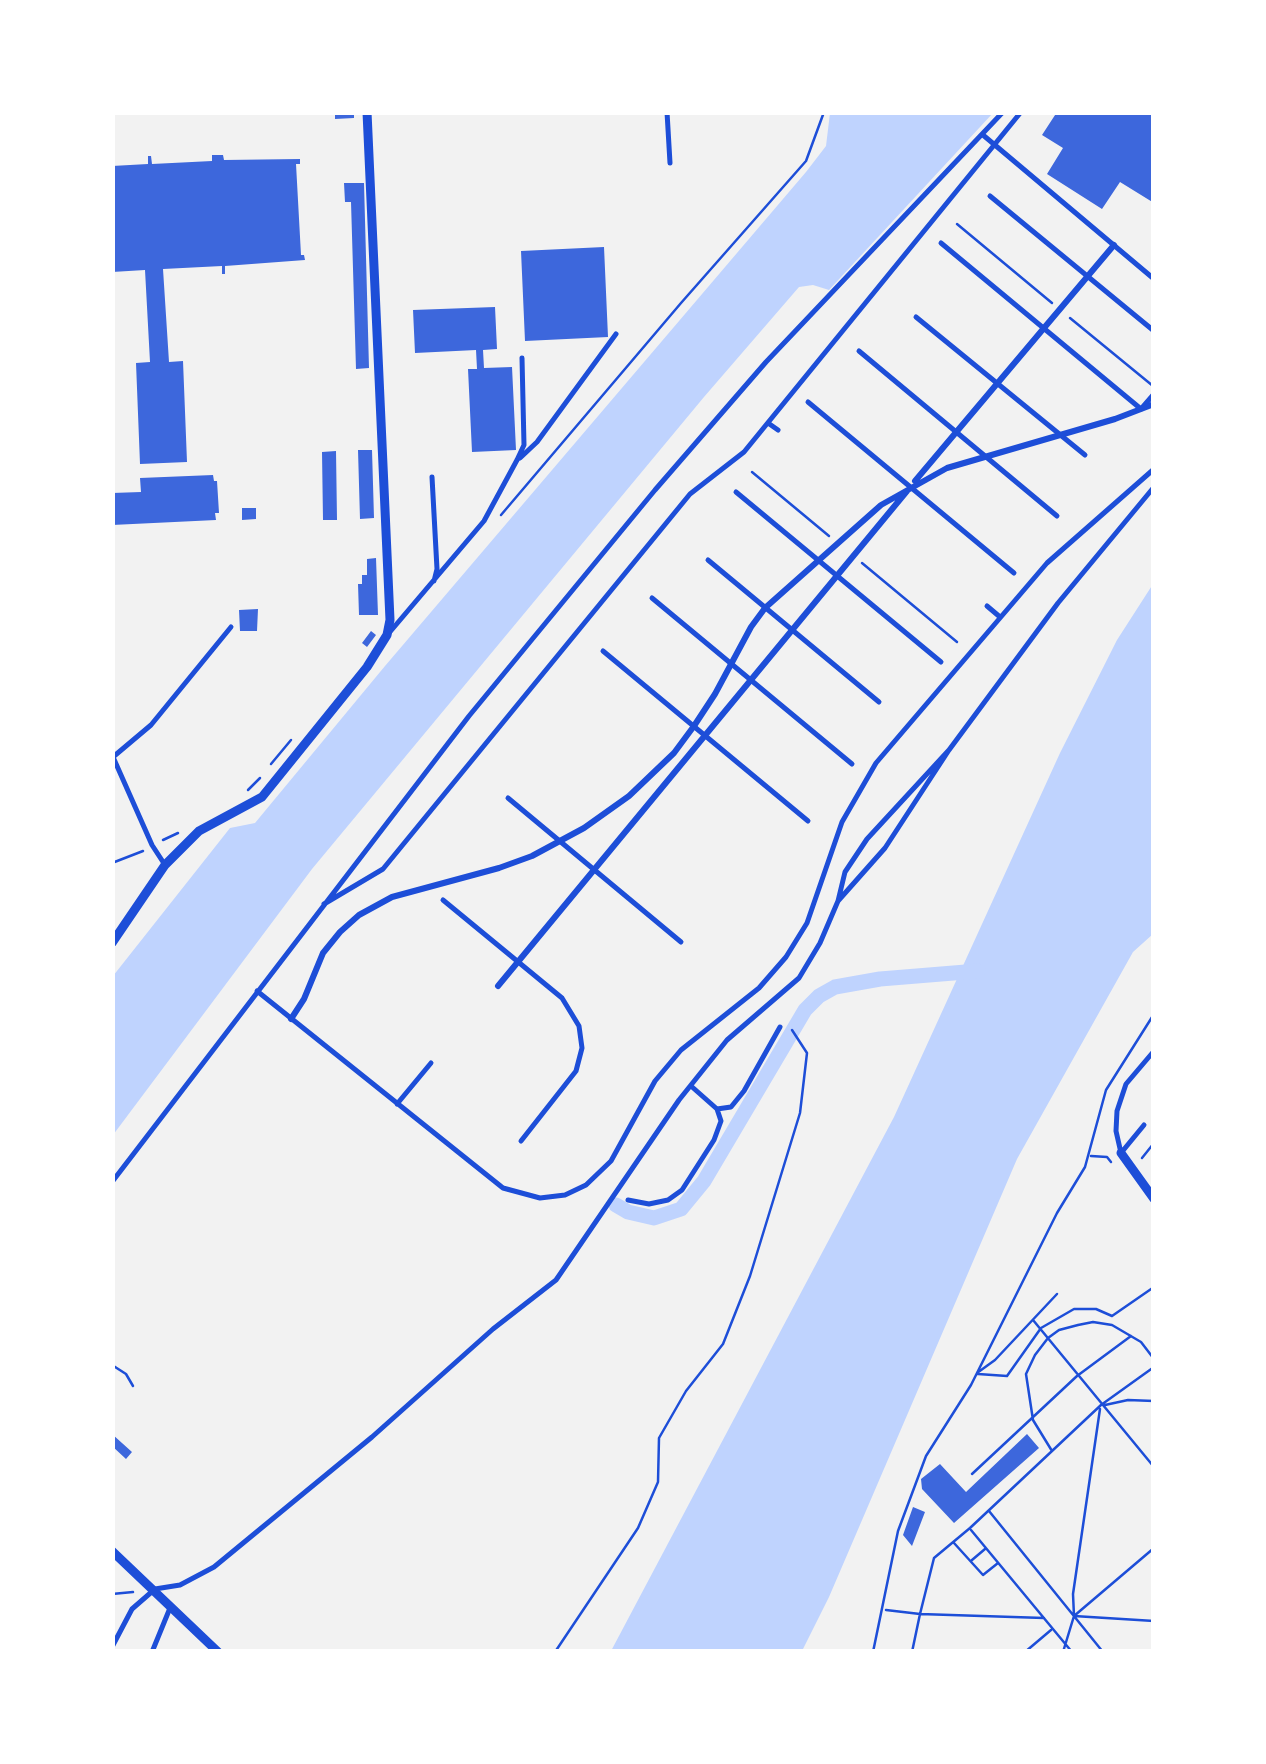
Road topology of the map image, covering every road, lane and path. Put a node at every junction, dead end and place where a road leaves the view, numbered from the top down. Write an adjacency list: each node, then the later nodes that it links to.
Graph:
1 (368, 112): 50 (street)
2 (667, 112): 8 (lane)
3 (824, 112): 38 (path)
4 (1003, 112): 6 (lane)
5 (1021, 112): 7 (lane)
6 (983, 135): 7 (lane); 67 (lane)
7 (993, 144): 11 (lane); 25 (lane)
8 (670, 162)
9 (990, 196): 12 (lane)
10 (941, 243): 15 (lane)
11 (1114, 245): 12 (street); 13 (lane)
12 (1087, 277): 15 (street); 16 (lane)
13 (1154, 278)
14 (916, 317): 20 (lane)
15 (1043, 329): 20 (street); 24 (lane)
16 (1154, 331)
17 (616, 334): 31 (lane)
18 (859, 351): 27 (lane)
19 (522, 358): 31 (lane)
20 (998, 383): 27 (street); 28 (lane)
21 (1154, 394): 24 (lane)
22 (808, 402): 34 (lane)
23 (1154, 404): 24 (street)
24 (1141, 409): 28 (street)
25 (768, 422): 26 (lane); 67 (lane)
26 (778, 430)
27 (957, 432): 29 (lane); 34 (street)
28 (1058, 433): 29 (street); 30 (lane)
29 (984, 455): 34 (street); 37 (lane)
30 (1084, 455)
31 (517, 460): 43 (lane)
32 (1154, 469): 47 (lane)
33 (432, 477): 43 (lane)
34 (910, 487): 39 (street); 41 (lane); 42 (street)
35 (1154, 487): 58 (lane)
36 (736, 492): 39 (lane)
37 (1057, 516)
38 (490, 527)
39 (817, 559): 42 (lane); 46 (street)
40 (708, 560): 46 (lane)
41 (1014, 574)
42 (837, 575): 49 (street); 52 (lane)
43 (433, 584): 50 (lane)
44 (652, 598): 53 (lane)
45 (987, 606): 47 (lane)
46 (765, 608): 49 (lane); 53 (street)
47 (1001, 617): 79 (lane)
48 (231, 627): 63 (lane)
49 (791, 630): 54 (street); 55 (lane)
50 (387, 635): 63 (street)
51 (603, 651): 56 (lane)
52 (941, 662)
53 (730, 663): 54 (lane); 56 (street)
54 (750, 679): 57 (street); 59 (lane)
55 (879, 702)
56 (694, 726): 57 (lane); 62 (street)
57 (704, 735): 61 (lane); 64 (street)
58 (949, 750): 66 (lane); 66 (lane)
59 (852, 764)
60 (508, 798): 62 (lane)
61 (808, 822)
62 (560, 842): 64 (lane); 73 (street)
63 (166, 865): 69 (street)
64 (594, 870): 68 (lane); 70 (street)
65 (443, 900): 70 (lane)
66 (838, 901): 78 (lane)
67 (322, 906): 72 (lane)
68 (681, 942)
69 (112, 943)
70 (518, 962): 71 (street); 82 (lane)
71 (498, 986)
72 (257, 991): 73 (lane); 87 (lane)
73 (291, 1018): 79 (lane)
74 (780, 1027): 80 (lane)
75 (792, 1030): 129 (path)
76 (1154, 1051): 84 (lane)
77 (431, 1063): 79 (lane)
78 (691, 1086): 80 (lane); 116 (lane)
79 (397, 1104)
80 (717, 1110): 89 (lane)
81 (1144, 1125): 84 (lane)
82 (521, 1141)
83 (1154, 1144): 86 (path)
84 (1122, 1153): 88 (street)
85 (1107, 1157): 99 (path)
86 (1138, 1163)
87 (112, 1182)
88 (1154, 1199)
89 (628, 1200)
90 (1154, 1287): 93 (path)
91 (1057, 1294): 92 (path)
92 (1033, 1320): 93 (path); 99 (path)
93 (1040, 1328): 95 (path); 99 (path)
94 (1132, 1336): 95 (path); 96 (path); 100 (path)
95 (1048, 1338): 100 (path); 104 (path)
96 (1154, 1358)
97 (112, 1365): 101 (path)
98 (1154, 1367): 103 (path)
99 (976, 1374): 119 (path)
100 (1078, 1376): 103 (path); 104 (path)
101 (132, 1386)
102 (1154, 1402): 103 (path)
103 (1101, 1405): 105 (path); 106 (path); 121 (path)
104 (1033, 1420): 105 (path); 107 (path)
105 (1052, 1451): 108 (path)
106 (1154, 1467)
107 (972, 1474)
108 (988, 1510): 109 (path); 121 (path)
109 (970, 1528): 110 (path); 111 (path)
110 (953, 1542): 114 (path); 120 (path)
111 (986, 1548): 114 (path); 115 (path)
112 (1154, 1548): 121 (path)
113 (112, 1550): 116 (street)
114 (970, 1562): 115 (path)
115 (998, 1562): 122 (path)
116 (155, 1589): 117 (path); 118 (street); 126 (lane)
117 (112, 1594)
118 (171, 1605): 127 (lane); 128 (street)
119 (883, 1610): 120 (path); 130 (path)
120 (920, 1614): 122 (path); 131 (path)
121 (1074, 1616): 123 (path); 125 (path); 135 (path)
122 (1044, 1618): 124 (path)
123 (1154, 1621)
124 (1053, 1629): 125 (path); 132 (path)
125 (1064, 1642): 133 (path); 134 (path)
126 (112, 1647)
127 (152, 1652)
128 (218, 1652)
129 (555, 1652)
130 (873, 1652)
131 (912, 1652)
132 (1025, 1652)
133 (1063, 1652)
134 (1072, 1652)
135 (1103, 1652)

